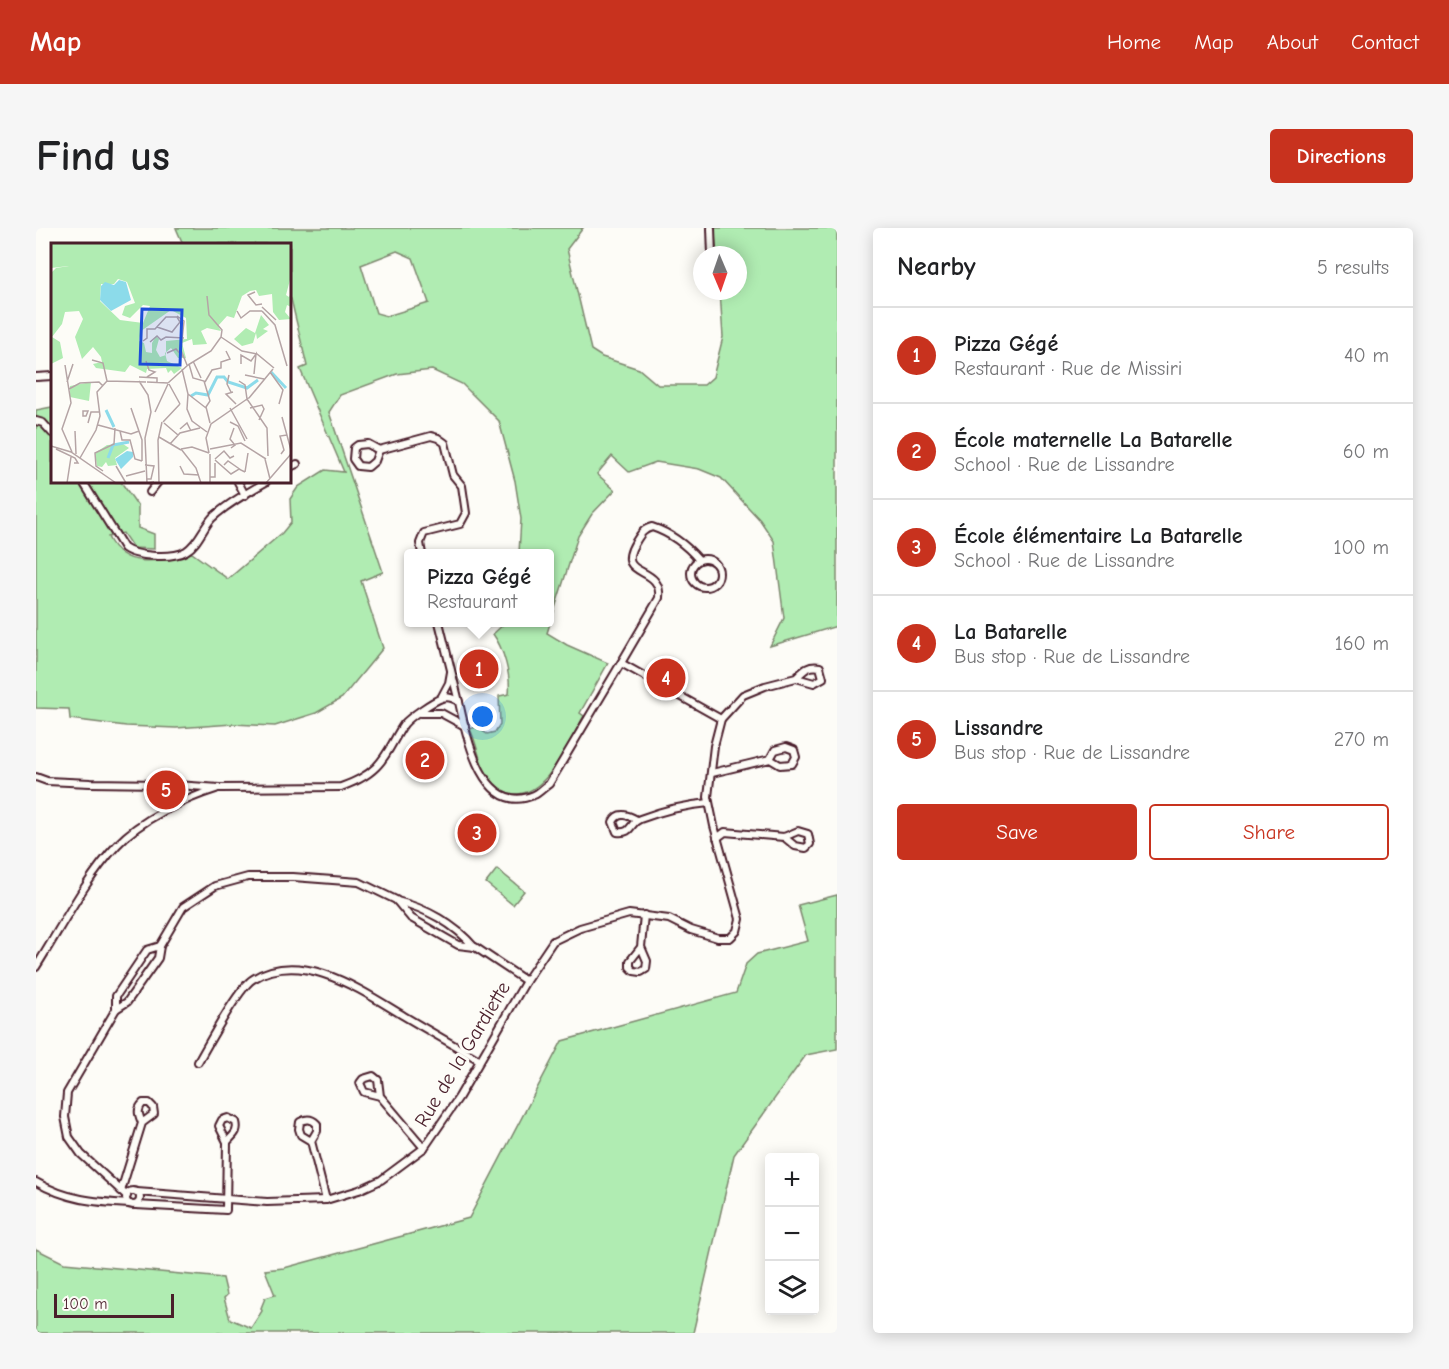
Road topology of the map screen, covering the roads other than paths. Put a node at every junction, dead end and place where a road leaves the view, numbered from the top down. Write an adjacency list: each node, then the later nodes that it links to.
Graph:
1 (711, 228): 2 (street)
2 (712, 246)
3 (51, 376): 4 (street)
4 (36, 377)
5 (36, 421): 6 (street)
6 (51, 432)
7 (379, 450): 7 (street); 16 (street)
8 (297, 464): 9 (street)
9 (291, 467)
10 (84, 483): 15 (street)
11 (157, 483): 14 (street)
12 (239, 483): 15 (street)
13 (264, 483): 15 (street)
14 (150, 492)
15 (245, 495)
16 (421, 549)
17 (699, 560): 17 (street); 19 (street)
18 (440, 627): 20 (street)
19 (621, 663): 27 (street); 28 (street)
20 (451, 672): 22 (street); 23 (street)
21 (796, 678): 27 (street)
22 (439, 699): 23 (street); 24 (street); 25 (street)
23 (460, 705): 26 (street); 28 (street)
24 (419, 712): 25 (street); 32 (street)
25 (441, 713): 26 (street)
26 (452, 717): 28 (street)
27 (721, 719): 30 (street)
28 (465, 726)
29 (770, 759): 30 (street)
30 (712, 773): 33 (street)
31 (36, 777): 32 (street)
32 (219, 788): 42 (street)
33 (710, 803): 34 (street); 36 (street)
34 (637, 820)
35 (784, 837): 36 (street)
36 (717, 838): 38 (street, Rue de la Gardiette)
37 (396, 900): 39 (street); 40 (street); 40 (street)
38 (644, 915): 41 (street); 43 (street, Rue de la Gardiette)
39 (160, 946): 44 (street); 44 (street)
40 (475, 947): 43 (street)
41 (641, 947)
42 (37, 964)
43 (526, 981): 45 (street, Rue de la Gardiette)
44 (116, 1008): 55 (street)
45 (479, 1060): 46 (street); 51 (street, Rue de la Gardiette)
46 (198, 1062)
47 (380, 1095): 51 (street)
48 (142, 1123): 55 (street)
49 (311, 1141): 56 (street)
50 (226, 1142): 54 (street)
51 (424, 1148): 56 (street, Rue de la Gardiette)
52 (36, 1182): 55 (street)
53 (137, 1192): 54 (street, Rue de la Gardiette); 55 (street); 55 (street)
54 (226, 1198): 55 (street); 56 (street, Rue de la Gardiette)
55 (128, 1199)
56 (326, 1200)

